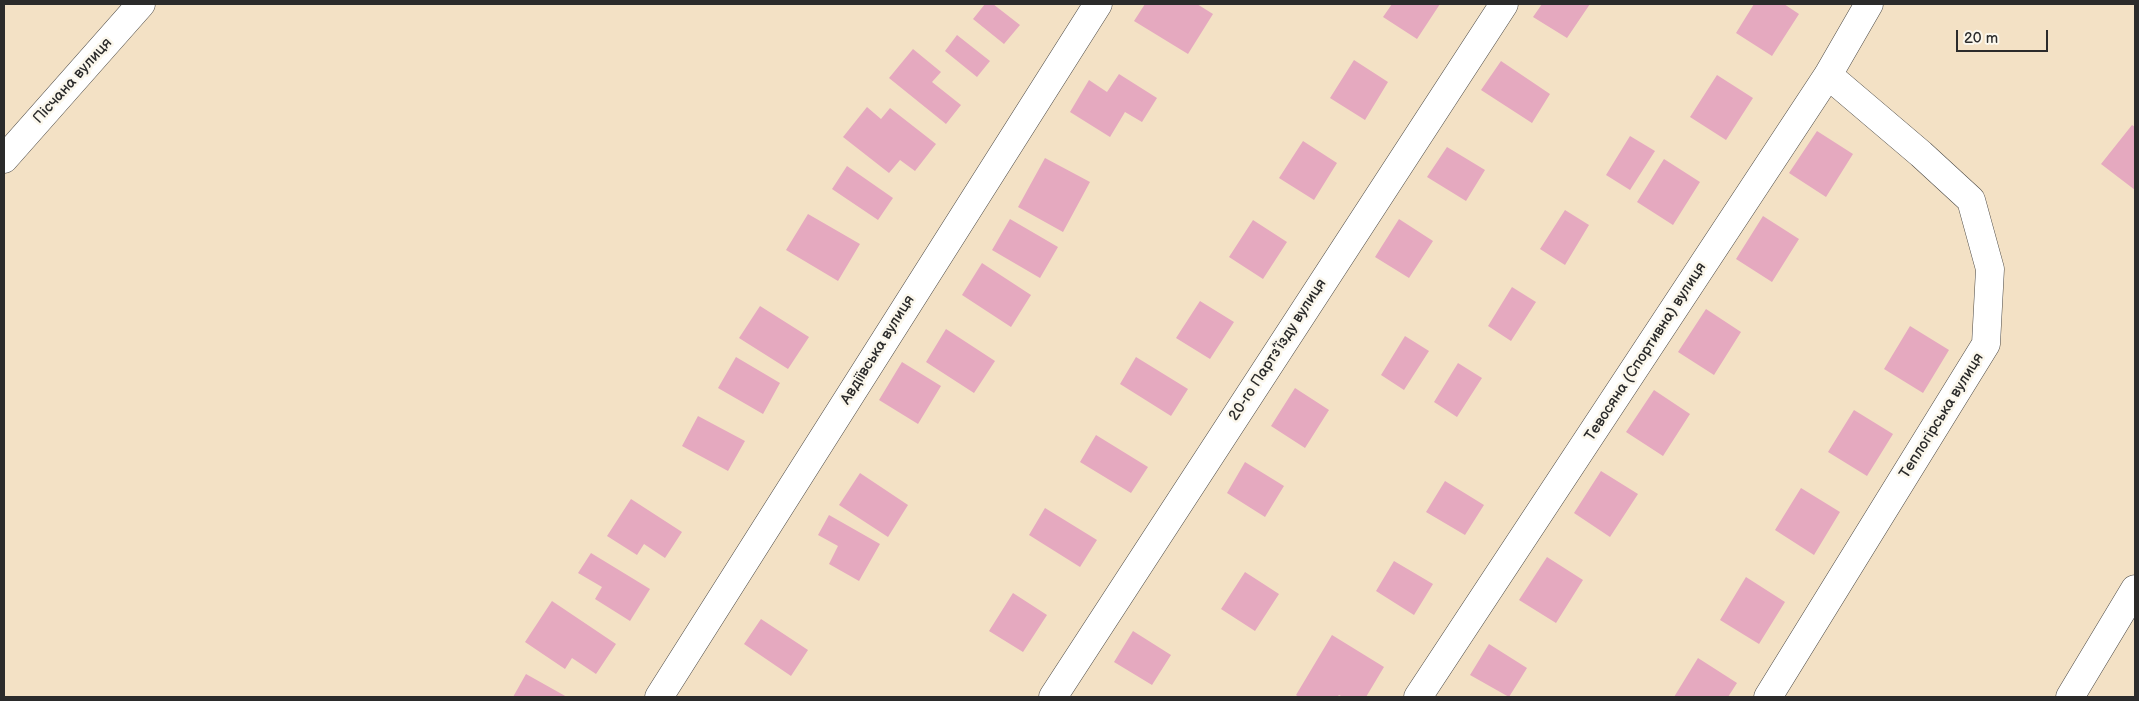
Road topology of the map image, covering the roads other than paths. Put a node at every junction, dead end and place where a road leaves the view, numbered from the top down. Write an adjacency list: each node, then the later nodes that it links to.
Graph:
1 (142, 4): 6 (street, Пiсчана вулиця)
2 (1098, 4): 8 (street, Авдіївська вулиця)
3 (1504, 4): 9 (street, 20-го Партз’їзду вулиця)
4 (1869, 4): 5 (street, Тевосяна (Спортивна) вулиця)
5 (1828, 75): 10 (street, Тевосяна (Спортивна) вулиця); 11 (street, Теплогірська вулиця)
6 (4, 159)
7 (2135, 589): 12 (street)
8 (659, 697)
9 (1053, 697)
10 (1418, 697)
11 (1768, 697)
12 (2070, 697)

